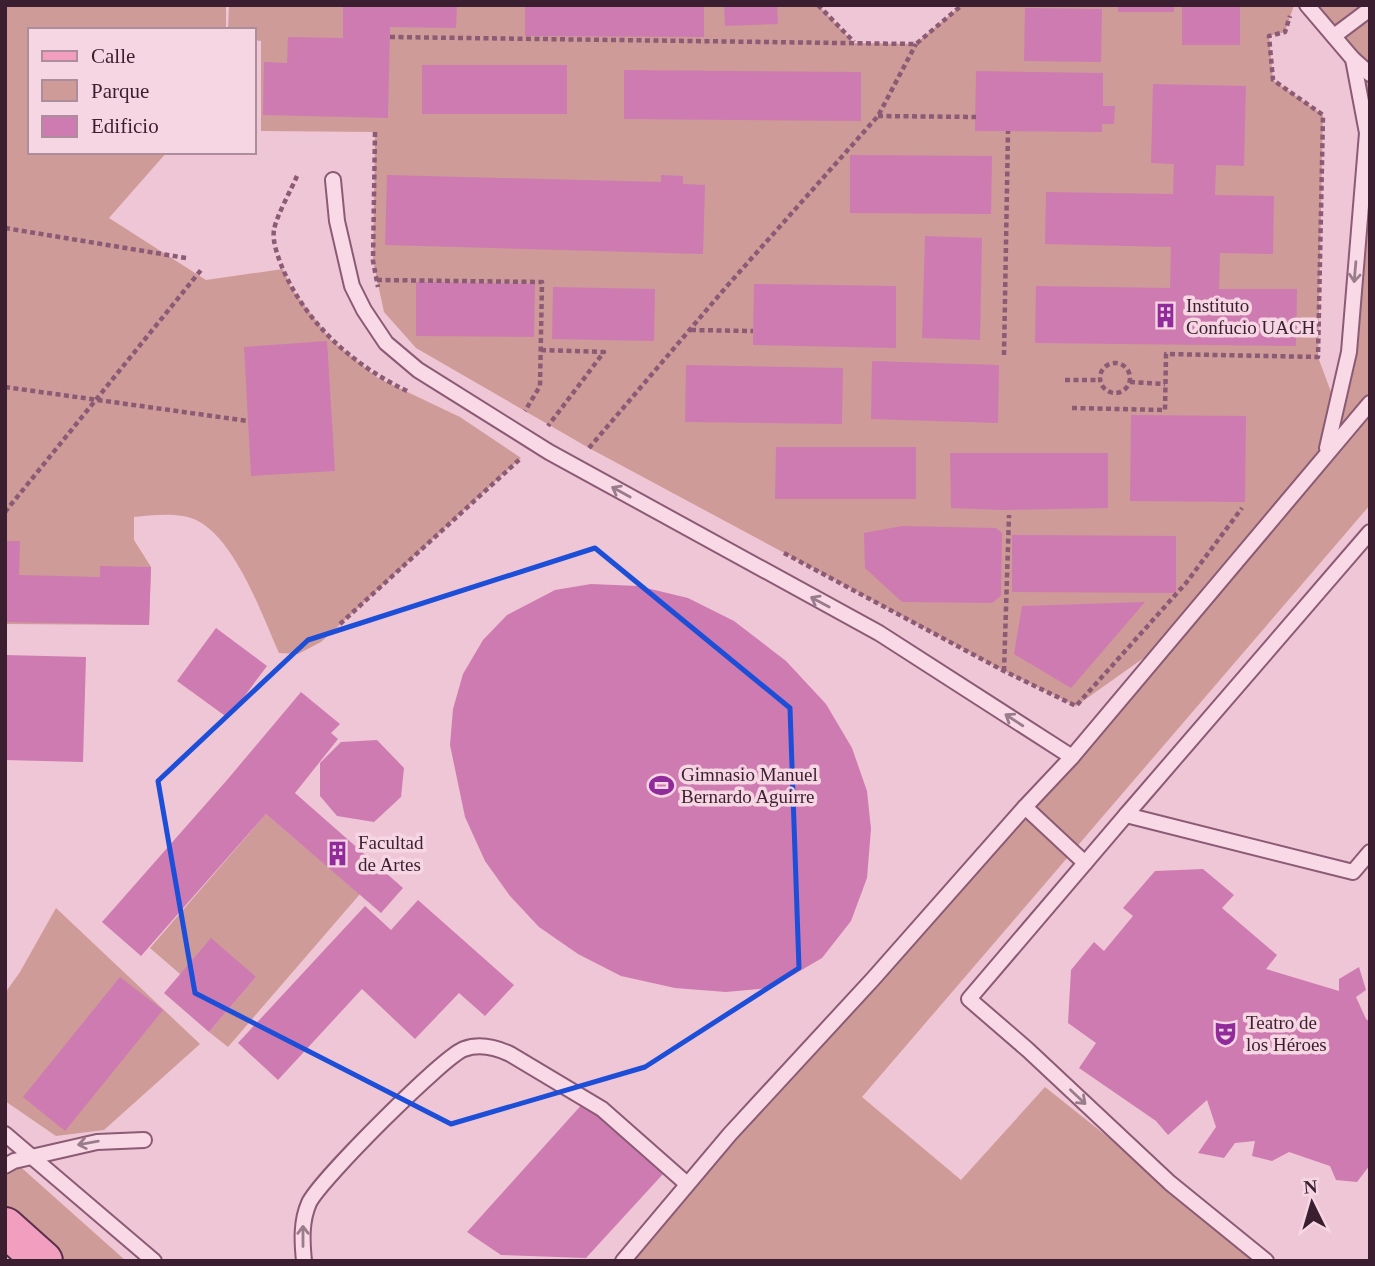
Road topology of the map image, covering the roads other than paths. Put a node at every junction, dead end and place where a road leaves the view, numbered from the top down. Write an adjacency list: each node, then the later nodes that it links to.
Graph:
1 (1307, 5): 3 (lane)
2 (1370, 9): 3 (lane)
3 (1334, 36): 4 (lane)
4 (1353, 59): 5 (lane); 8 (lane, one-way to 8)
5 (1370, 74)
6 (333, 180): 10 (lane, one-way to 6)
7 (1370, 403): 8 (lane)
8 (1326, 453): 10 (lane)
9 (1370, 532): 12 (lane)
10 (1072, 758): 11 (lane)
11 (1025, 807): 14 (lane); 21 (lane)
12 (1126, 816): 14 (lane); 16 (lane)
13 (1370, 852): 16 (lane)
14 (1086, 863): 27 (lane, one-way to 27)
15 (1370, 866): 16 (lane)
16 (1353, 872)
17 (5, 1134): 19 (lane)
18 (144, 1140): 19 (lane, one-way to 19)
19 (33, 1158): 20 (lane); 24 (lane)
20 (5, 1166)
21 (687, 1184): 25 (lane, one-way to 21); 26 (lane)
22 (5, 1227): 23 (main road)
23 (43, 1261)
24 (154, 1261)
25 (304, 1261)
26 (623, 1261)
27 (1266, 1261)

